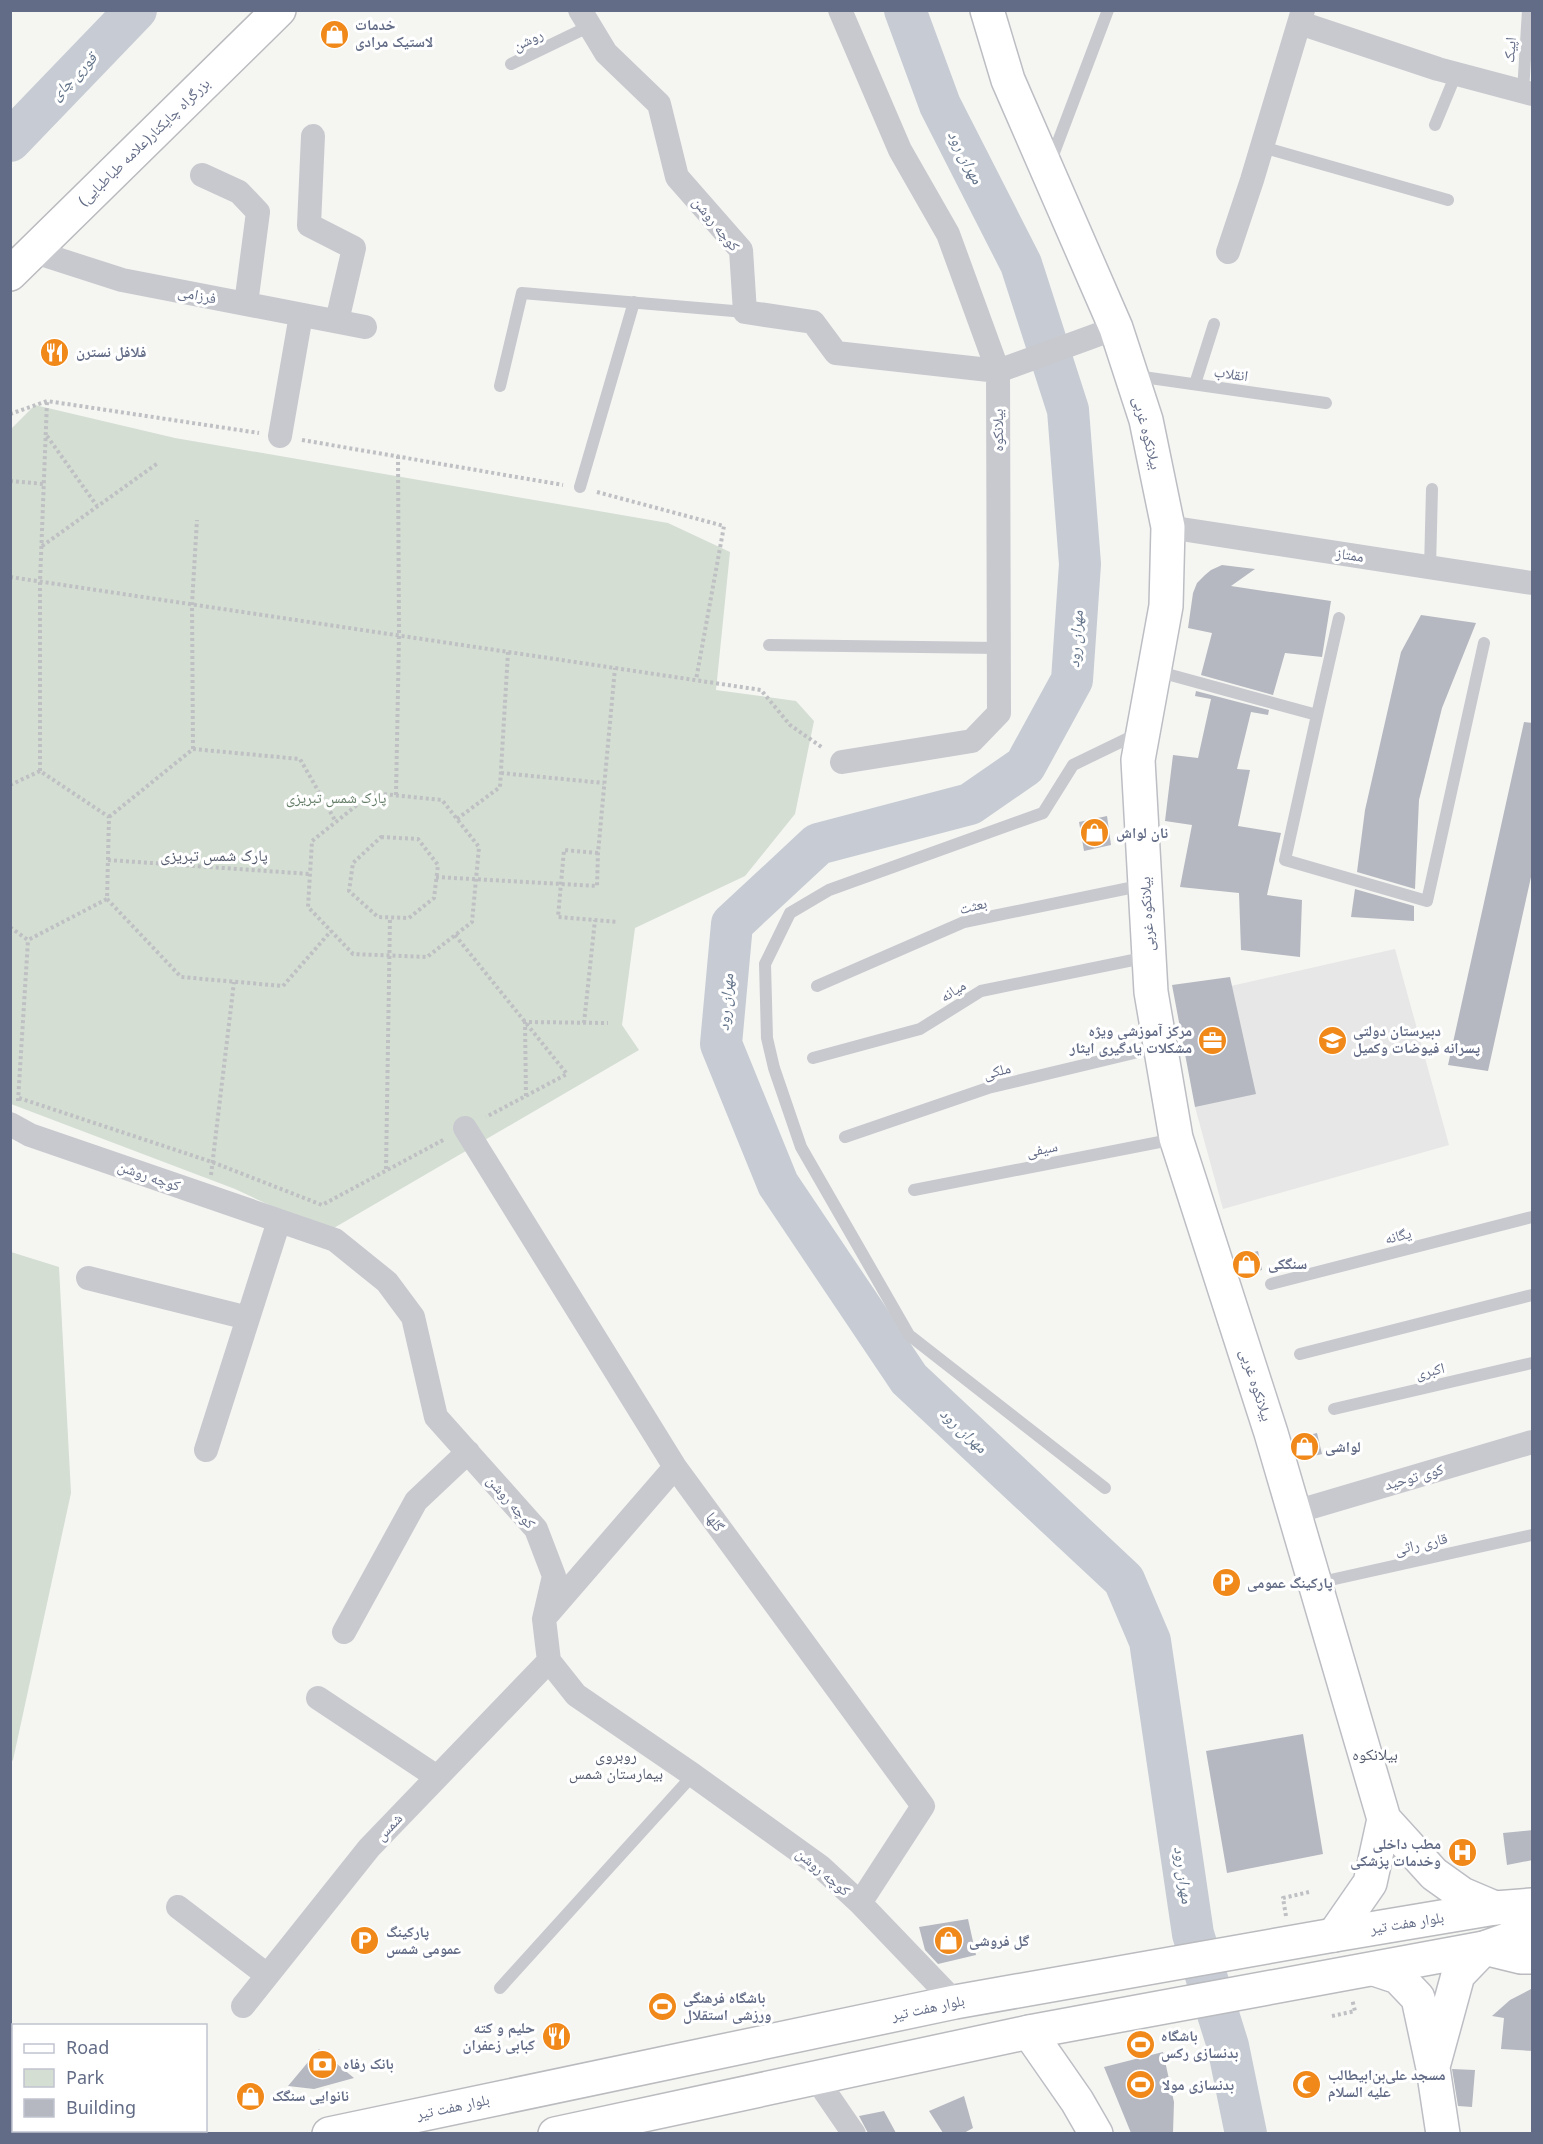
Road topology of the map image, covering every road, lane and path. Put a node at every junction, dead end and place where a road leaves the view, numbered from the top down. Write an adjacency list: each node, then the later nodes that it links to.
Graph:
1 (279, 10): 18 (main road, بزرگراه چایکنار(علامه طباطبایی))
2 (840, 10): 27 (street, بیلانکوه)
3 (987, 10): 14 (main road, بیلانکوه غربی)
4 (1108, 10): 14 (lane)
5 (1528, 10): 10 (lane, اپیک)
6 (1302, 17): 9 (street); 13 (street)
7 (585, 18): 8 (lane, روشن); 21 (street, کوچه روشن)
8 (511, 64)
9 (1456, 74): 10 (street); 11 (lane)
10 (1528, 93)
11 (1435, 125)
12 (313, 136): 23 (street)
13 (1262, 147): 16 (lane); 17 (street)
14 (1048, 170): 26 (main road, بیلانکوه غربی)
15 (202, 175): 20 (street)
16 (1448, 200)
17 (1228, 252)
18 (21, 262): 20 (street, فرزامی)
19 (634, 302): 21 (lane); 30 (lane); 40 (lane)
20 (246, 304): 22 (street, فرزامی)
21 (746, 312): 27 (street)
22 (301, 315): 23 (street, فرزامی); 35 (street)
23 (337, 321): 25 (street, فرزامی)
24 (1214, 324): 29 (lane)
25 (365, 327)
26 (1116, 328): 27 (street); 28 (main road, بیلانکوه غربی)
27 (998, 371): 55 (street, بیلانکوه)
28 (1131, 375): 29 (lane, انقلاب); 44 (main road, بیلانکوه غربی)
29 (1196, 384): 32 (lane, انقلاب)
30 (500, 386)
31 (47, 401): 33 (path); 34 (path); 35 (path)
32 (1326, 403)
33 (10, 414)
34 (45, 435): 39 (path); 42 (path)
35 (280, 436): 36 (path)
36 (398, 456): 40 (path); 52 (path)
37 (158, 464): 42 (path)
38 (10, 481): 39 (path)
39 (44, 484): 45 (path)
40 (580, 487): 59 (path)
41 (1432, 489): 46 (lane)
42 (97, 506): 45 (path)
43 (197, 520): 50 (path)
44 (1168, 527): 46 (street, ممتاز); 58 (main road, بیلانکوه غربی)
45 (42, 546): 49 (path)
46 (1430, 568): 48 (street, ممتاز)
47 (10, 577): 49 (path)
48 (1531, 577)
49 (40, 582): 50 (path); 64 (path)
50 (192, 604): 52 (path); 62 (path)
51 (1340, 618): 60 (lane)
52 (399, 635): 56 (path); 68 (path)
53 (1484, 643): 60 (lane)
54 (769, 645): 55 (lane)
55 (999, 648): 63 (street, بیلانکوه)
56 (508, 652): 57 (path); 65 (path)
57 (615, 668): 59 (path); 66 (path)
58 (1154, 670): 60 (lane); 61 (main road, بیلانکوه غربی)
59 (696, 680): 63 (path)
60 (1317, 715)
61 (1143, 731): 78 (main road, بیلانکوه غربی); 119 (lane)
62 (193, 748): 69 (path); 71 (path)
63 (842, 762)
64 (40, 771): 67 (path); 69 (path)
65 (501, 773): 66 (path); 70 (path)
66 (604, 783): 72 (path)
67 (10, 785)
68 (396, 795): 70 (path); 71 (path)
69 (109, 817): 73 (path)
70 (457, 819): 76 (path)
71 (336, 822): 74 (path)
72 (598, 853): 77 (path); 77 (path)
73 (108, 860): 74 (path); 79 (path)
74 (310, 874): 84 (path)
75 (436, 877): 76 (path); 80 (path); 80 (path)
76 (476, 879): 77 (path); 85 (path)
77 (560, 884): 81 (path)
78 (1145, 885): 88 (main road, بیلانکوه غربی); 90 (lane, بعثت)
79 (107, 899): 86 (path); 89 (path)
80 (390, 917): 87 (path)
81 (595, 920): 82 (path); 92 (path)
82 (617, 922)
83 (10, 927): 86 (path)
84 (331, 931): 87 (path); 89 (path)
85 (455, 935): 87 (path); 91 (path)
86 (28, 940): 97 (path)
87 (389, 955): 103 (path)
88 (1149, 957): 94 (main road, بیلانکوه غربی); 95 (lane, میانه)
89 (234, 982): 102 (path)
90 (818, 986)
91 (525, 1022): 92 (path); 96 (path); 96 (path)
92 (584, 1023): 93 (path)
93 (608, 1023)
94 (1160, 1047): 100 (lane, ملکی); 101 (main road, بیلانکوه غربی)
95 (813, 1058)
96 (526, 1096): 99 (path)
97 (19, 1098): 98 (path); 102 (path)
98 (14, 1125): 105 (street, کوچه روشن)
99 (465, 1128): 103 (path); 118 (street, گلها)
100 (845, 1137)
101 (1176, 1138): 104 (lane, سیفی); 120 (main road, بیلانکوه غربی)
102 (212, 1162): 103 (path); 105 (path)
103 (386, 1169)
104 (914, 1190)
105 (208, 1197): 107 (street, کوچه روشن)
106 (1533, 1217): 109 (lane, یگانه)
107 (279, 1221): 111 (street); 117 (street, کوچه روشن)
108 (88, 1278): 111 (street)
109 (1271, 1284)
110 (1533, 1295): 112 (lane)
111 (248, 1318): 116 (street)
112 (1300, 1354)
113 (1533, 1363): 114 (lane, اکبری)
114 (1334, 1409)
115 (1533, 1442): 120 (street, کوی توحید)
116 (206, 1449)
117 (468, 1452): 123 (street, کوچه روشن); 124 (street)
118 (675, 1467): 123 (street); 132 (street, گلها)
119 (1105, 1488)
120 (1295, 1512): 122 (main road, بیلانکوه غربی)
121 (1533, 1535): 122 (lane, قاری راثی)
122 (1316, 1583): 129 (main road, بیلانکوه غربی)
123 (544, 1619): 125 (street, کوچه روشن)
124 (344, 1632)
125 (549, 1661): 127 (street, کوچه روشن); 128 (street, شمس)
126 (318, 1698): 128 (street)
127 (693, 1775): 132 (street, کوچه روشن); 140 (lane)
128 (437, 1777): 139 (street, شمس)
129 (1384, 1819): 134 (main road, بیلانکوه غربی); 135 (main road, بیلانکوه غربی)
130 (1309, 1892): 131 (path)
131 (1283, 1898)
132 (860, 1903): 141 (street, کوچه روشن)
133 (178, 1907): 139 (street)
134 (1522, 1910): 135 (main road, بلوار هفت تیر); 136 (main road)
135 (1334, 1935): 141 (main road, بلوار هفت تیر)
136 (1484, 1948): 137 (main road); 138 (main road); 146 (main road)
137 (1533, 1957)
138 (1374, 1969): 145 (main road); 146 (main road)
139 (267, 1975): 142 (street, شمس)
140 (500, 1988)
141 (955, 2002): 148 (main road, بلوار هفت تیر)
142 (243, 2006)
143 (1355, 2011): 144 (path)
144 (1332, 2016)
145 (1029, 2032): 147 (main road); 151 (main road)
146 (1433, 2068): 152 (main road)
147 (815, 2078): 149 (main road); 150 (street)
148 (329, 2133)
149 (564, 2133)
150 (854, 2133)
151 (1096, 2133)
152 (1443, 2133)

